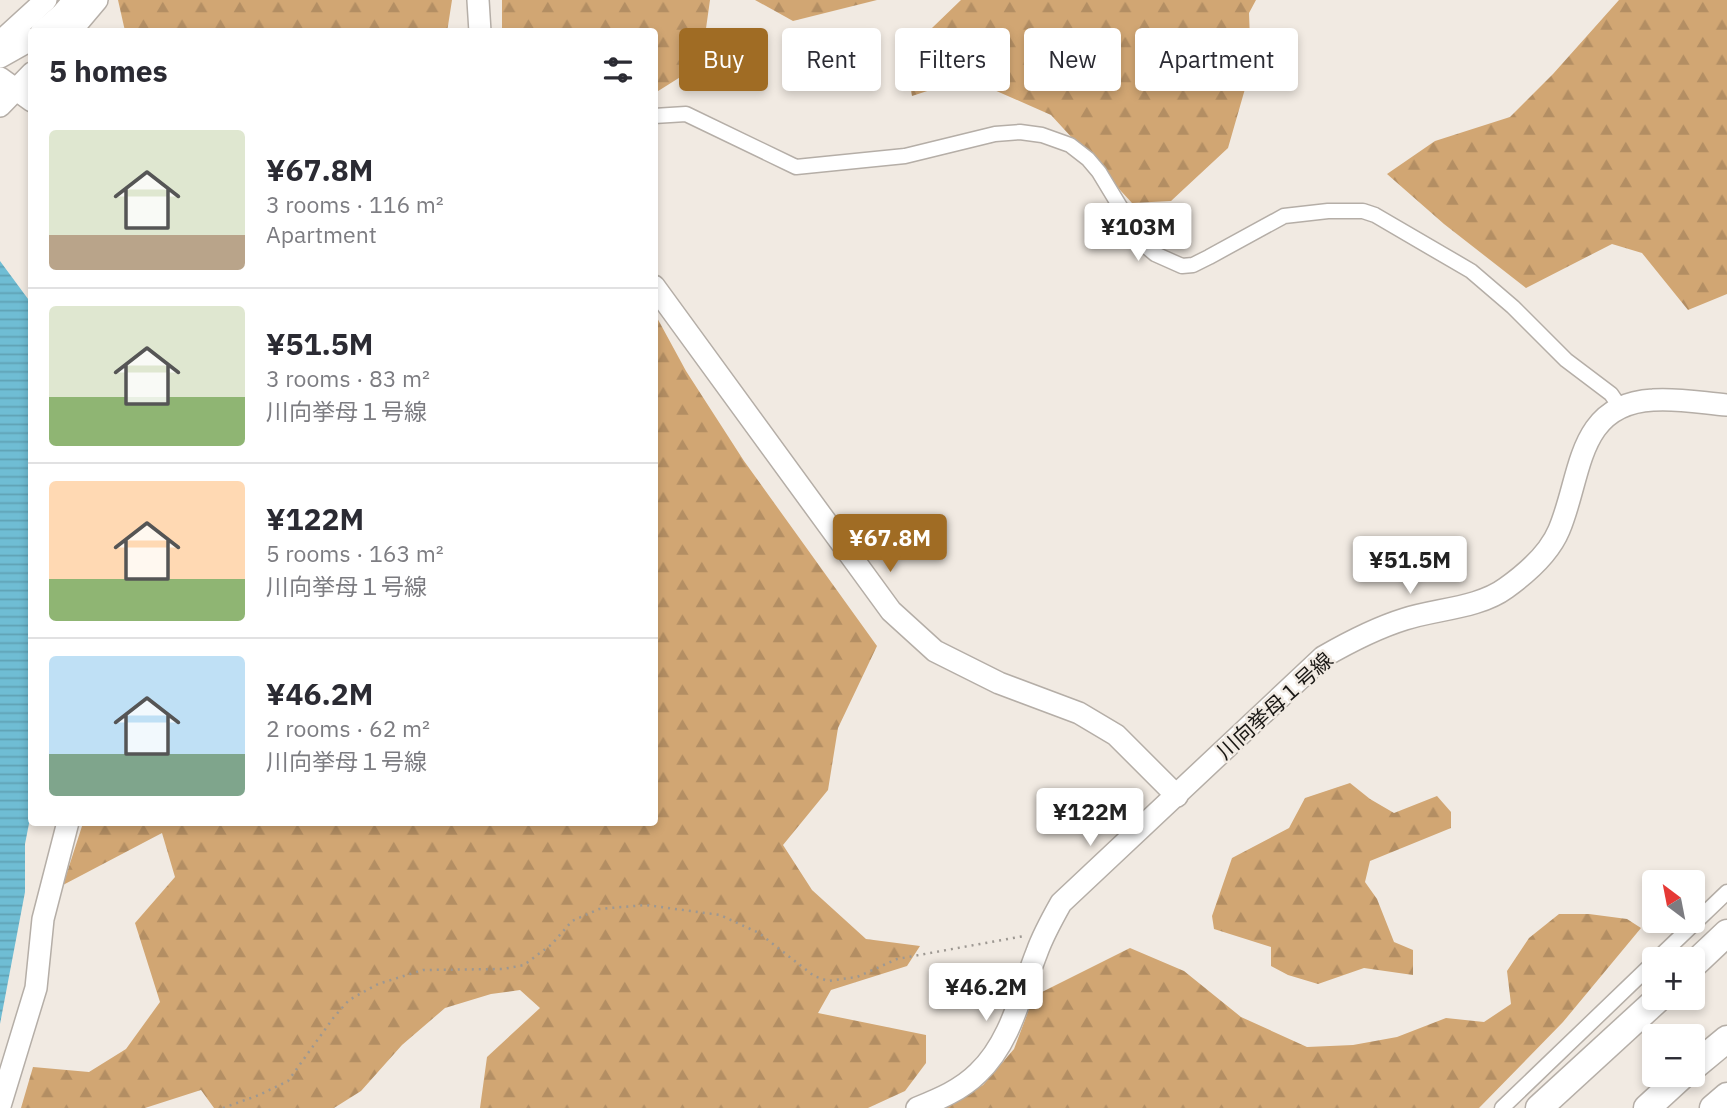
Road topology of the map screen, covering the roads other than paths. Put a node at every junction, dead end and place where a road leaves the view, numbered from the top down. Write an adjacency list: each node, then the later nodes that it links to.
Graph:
1 (46, 0): 9 (street)
2 (74, 0): 5 (street)
3 (97, 0): 6 (street)
4 (478, 0): 7 (street)
5 (46, 28)
6 (73, 28)
7 (480, 28)
8 (28, 41): 10 (street)
9 (0, 42)
10 (0, 57)
11 (20, 85): 12 (street)
12 (0, 106)
13 (658, 116): 16 (street)
14 (658, 291): 17 (street)
15 (1727, 405): 16 (street, 川向挙母１号線)
16 (1620, 407): 17 (street, 川向挙母１号線)
17 (1177, 796): 30 (street, 川向挙母１号線)
18 (67, 826): 29 (street)
19 (1727, 892): 21 (street)
20 (1727, 933): 22 (highway)
21 (1669, 947)
22 (1705, 954)
23 (1642, 973): 31 (street)
24 (1645, 1010): 32 (highway)
25 (1727, 1039): 26 (highway)
26 (1705, 1057)
27 (1670, 1087): 33 (highway)
28 (1727, 1096): 34 (highway)
29 (0, 1106)
30 (917, 1108)
31 (1502, 1108)
32 (1539, 1108)
33 (1647, 1108)
34 (1713, 1108)

